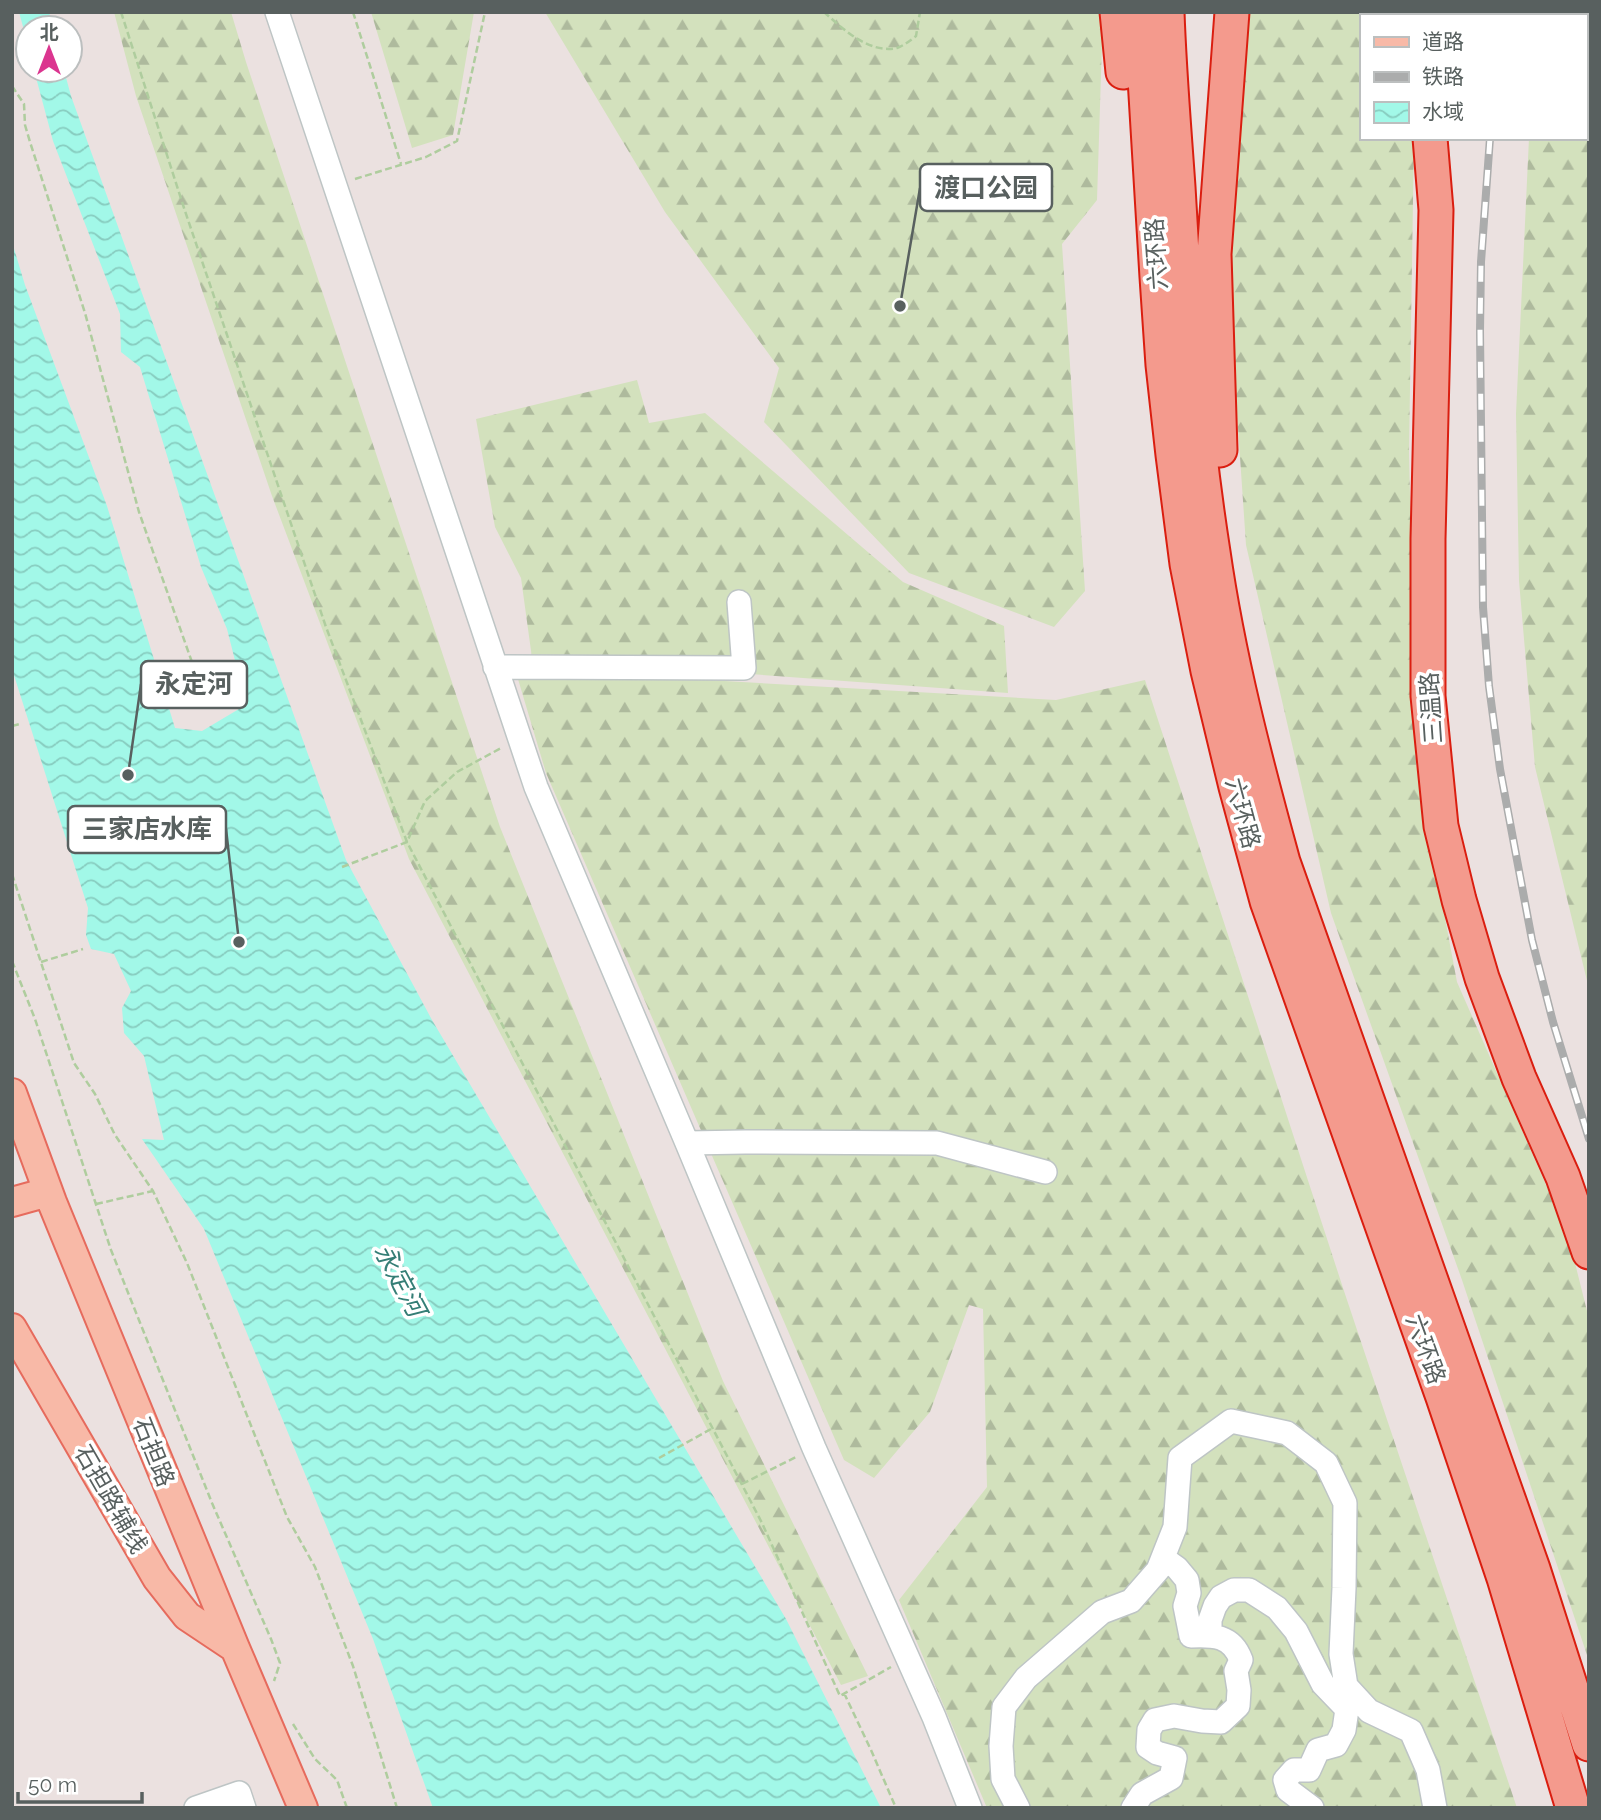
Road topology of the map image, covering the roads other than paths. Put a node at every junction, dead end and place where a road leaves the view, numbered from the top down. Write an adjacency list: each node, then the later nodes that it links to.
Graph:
1 (277, 12): 10 (street)
2 (1117, 12): 7 (highway)
3 (1141, 12): 7 (highway, 六环路)
4 (1167, 12): 9 (highway, 六环路)
5 (1232, 12): 9 (highway)
6 (1430, 140): 16 (highway, 三温路)
7 (1163, 365): 19 (highway, 六环路)
8 (739, 602): 10 (street)
9 (1230, 648): 19 (highway, 六环路)
10 (495, 667): 12 (street)
11 (12, 1093): 14 (main road, 石担路)
12 (687, 1143): 13 (street); 26 (street)
13 (1045, 1172)
14 (48, 1192): 15 (main road); 21 (main road, 石担路)
15 (12, 1202)
16 (1589, 1252)
17 (12, 1328): 21 (main road, 石担路辅线)
18 (1163, 1558): 20 (street); 27 (street); 30 (street)
19 (1519, 1573): 22 (highway); 31 (highway)
20 (1210, 1635): 28 (street); 29 (street)
21 (235, 1648): 25 (main road, 石担路)
22 (1589, 1744)
23 (196, 1808): 24 (street)
24 (244, 1808)
25 (303, 1808)
26 (970, 1808)
27 (1018, 1808)
28 (1133, 1808)
29 (1312, 1808)
30 (1435, 1808)
31 (1573, 1808)

